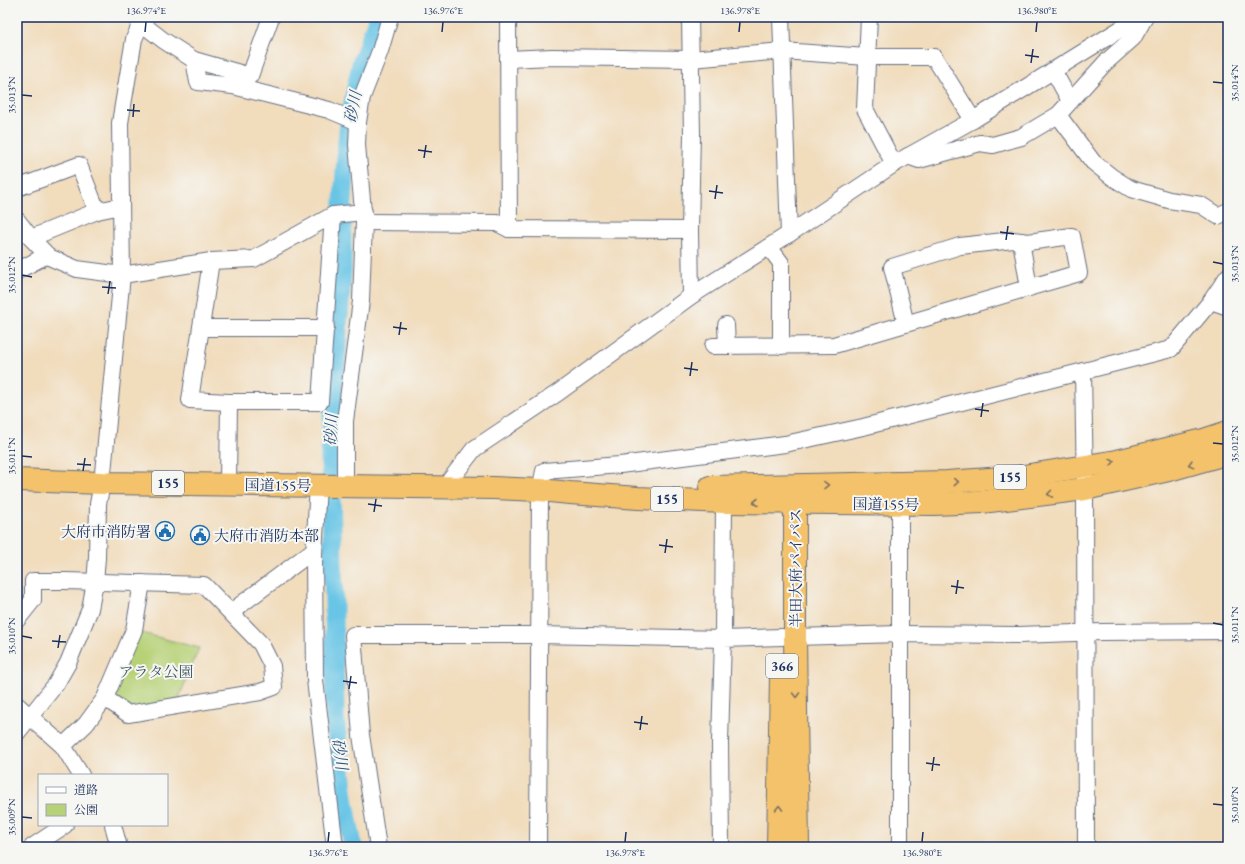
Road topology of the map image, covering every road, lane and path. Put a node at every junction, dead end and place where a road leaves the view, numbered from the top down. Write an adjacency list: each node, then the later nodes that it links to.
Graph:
1 (271, 17): 14 (street)
2 (390, 17): 19 (street)
3 (508, 17): 12 (street)
4 (690, 17): 13 (street)
5 (782, 17): 10 (street)
6 (869, 17): 11 (street)
7 (1140, 17): 15 (street)
8 (1145, 17): 16 (street)
9 (141, 19): 14 (street); 23 (street)
10 (782, 51): 11 (street); 13 (street); 31 (street)
11 (867, 57): 18 (street); 21 (street)
12 (508, 59): 13 (street); 29 (street)
13 (691, 59): 30 (street)
14 (194, 60): 19 (street)
15 (1053, 70): 16 (street); 18 (street)
16 (1070, 101): 17 (street)
17 (1058, 115): 20 (street); 25 (street)
18 (972, 120): 20 (street)
19 (357, 122): 27 (street)
20 (908, 156): 21 (street)
21 (894, 164): 31 (street)
22 (17, 188): 24 (street)
23 (121, 206): 24 (street); 37 (street)
24 (97, 211): 28 (street)
25 (1228, 211)
26 (334, 215): 27 (street); 35 (street); 46 (street)
27 (363, 216): 29 (street); 57 (street)
28 (22, 229): 34 (street)
29 (509, 229): 30 (street)
30 (690, 230): 40 (street)
31 (789, 234): 33 (street)
32 (1021, 241): 39 (street); 39 (street); 43 (street)
33 (769, 247): 40 (street); 47 (street)
34 (47, 255): 36 (street); 37 (street)
35 (211, 261): 37 (street); 45 (street)
36 (17, 270)
37 (122, 275): 54 (street)
38 (1228, 276): 41 (street)
39 (1029, 288): 43 (street)
40 (691, 296): 58 (street)
41 (1211, 301): 42 (street); 48 (street)
42 (1228, 307)
43 (906, 324): 47 (street)
44 (726, 325): 47 (street)
45 (201, 328): 46 (street); 49 (street)
46 (326, 328): 49 (street)
47 (781, 346)
48 (1083, 371): 52 (street); 59 (street)
49 (229, 402): 55 (street)
50 (1228, 432): 52 (highway, 国道155号 / 155, one-way to 50)
51 (1228, 452): 60 (highway, 国道155号 / 155, one-way to 60)
52 (1084, 467): 60 (street); 61 (highway, 国道155号 / 155, one-way to 52)
53 (17, 480): 54 (highway, 国道155号 / 155)
54 (102, 483): 55 (highway, 国道155号 / 155); 65 (street)
55 (228, 484): 56 (highway, 国道155号 / 155)
56 (318, 485): 57 (highway, 国道155号 / 155); 64 (street)
57 (345, 486): 58 (highway, 国道155号 / 155)
58 (444, 488): 59 (highway, 国道155号 / 155)
59 (540, 490): 61 (highway, 国道155号 / 155); 62 (highway, 国道155号 / 155); 72 (street)
60 (1085, 490): 63 (highway, 国道155号 / 155, one-way to 63); 71 (street)
61 (788, 497): 62 (highway, 国道155号 / 155, one-way to 62); 63 (highway, 国道155号 / 155); 73 (highway, 半田大府パイパス / 366)
62 (724, 502): 74 (street)
63 (900, 505): 70 (street)
64 (314, 550): 67 (street); 85 (street)
65 (95, 582): 66 (street); 68 (street); 77 (street)
66 (142, 583): 67 (street); 75 (street)
67 (231, 612): 75 (street)
68 (17, 620)
69 (1228, 631): 71 (street)
70 (900, 634): 71 (street); 73 (street); 91 (street)
71 (1085, 634): 92 (street)
72 (539, 635): 74 (street); 86 (street); 87 (street)
73 (789, 637): 74 (street); 89 (highway, 半田大府パイパス / 366, one-way to 73); 90 (highway, 半田大府パイパス / 366, one-way to 90)
74 (723, 639): 88 (street)
75 (105, 698): 79 (street)
76 (17, 705): 77 (street)
77 (31, 717): 78 (street); 79 (street)
78 (17, 733)
79 (63, 746): 80 (street)
80 (80, 774)
81 (64, 826): 83 (street)
82 (113, 826): 84 (street)
83 (33, 847)
84 (119, 847)
85 (336, 847)
86 (378, 847)
87 (538, 847)
88 (721, 847)
89 (778, 847)
90 (798, 847)
91 (900, 847)
92 (1086, 847)

